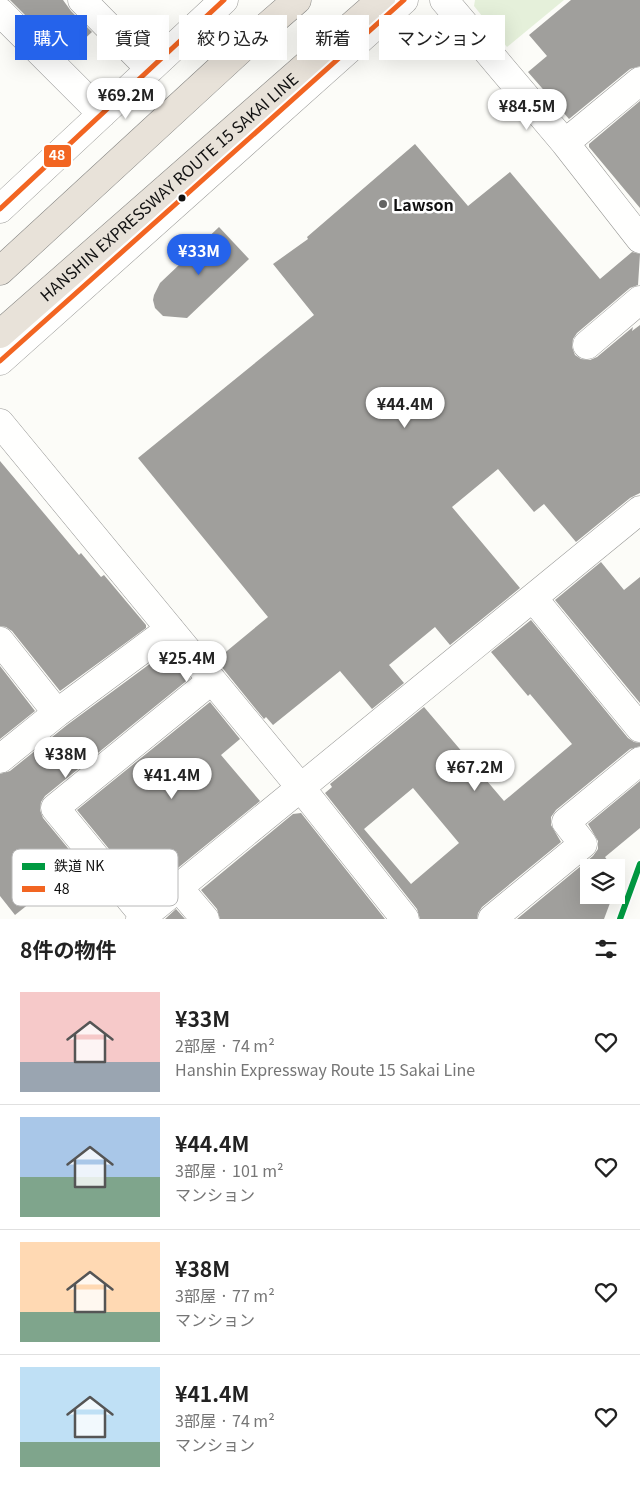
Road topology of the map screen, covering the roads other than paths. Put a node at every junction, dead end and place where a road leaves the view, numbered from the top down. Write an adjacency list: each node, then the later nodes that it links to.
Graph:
1 (82, 0): 8 (street)
2 (224, 0): 8 (street)
3 (297, 0): 14 (highway)
4 (381, 0): 16 (highway, HANSHIN EXPRESSWAY ROUTE 15 SAKAI LINE)
5 (404, 0): 18 (street)
6 (444, 0): 11 (street)
7 (0, 12): 10 (street)
8 (150, 69): 10 (street)
9 (640, 81): 11 (street)
10 (102, 114): 12 (street)
11 (565, 143): 13 (street)
12 (0, 208)
13 (640, 239)
14 (0, 271)
15 (640, 300): 17 (street)
16 (0, 334)
17 (587, 345)
18 (0, 361)
19 (0, 423): 22 (street)
20 (640, 510): 21 (street)
21 (532, 598): 26 (street); 29 (street)
22 (170, 629): 24 (street); 25 (street)
23 (0, 641): 25 (street)
24 (212, 680): 29 (street); 30 (street)
25 (57, 713): 27 (street)
26 (640, 728)
27 (0, 759)
28 (640, 761): 37 (street)
29 (301, 788): 31 (street); 36 (street)
30 (87, 849)
31 (178, 888): 35 (street)
32 (133, 906): 34 (street)
33 (156, 906): 34 (street)
34 (142, 918)
35 (205, 919)
36 (405, 919)
37 (492, 919)

